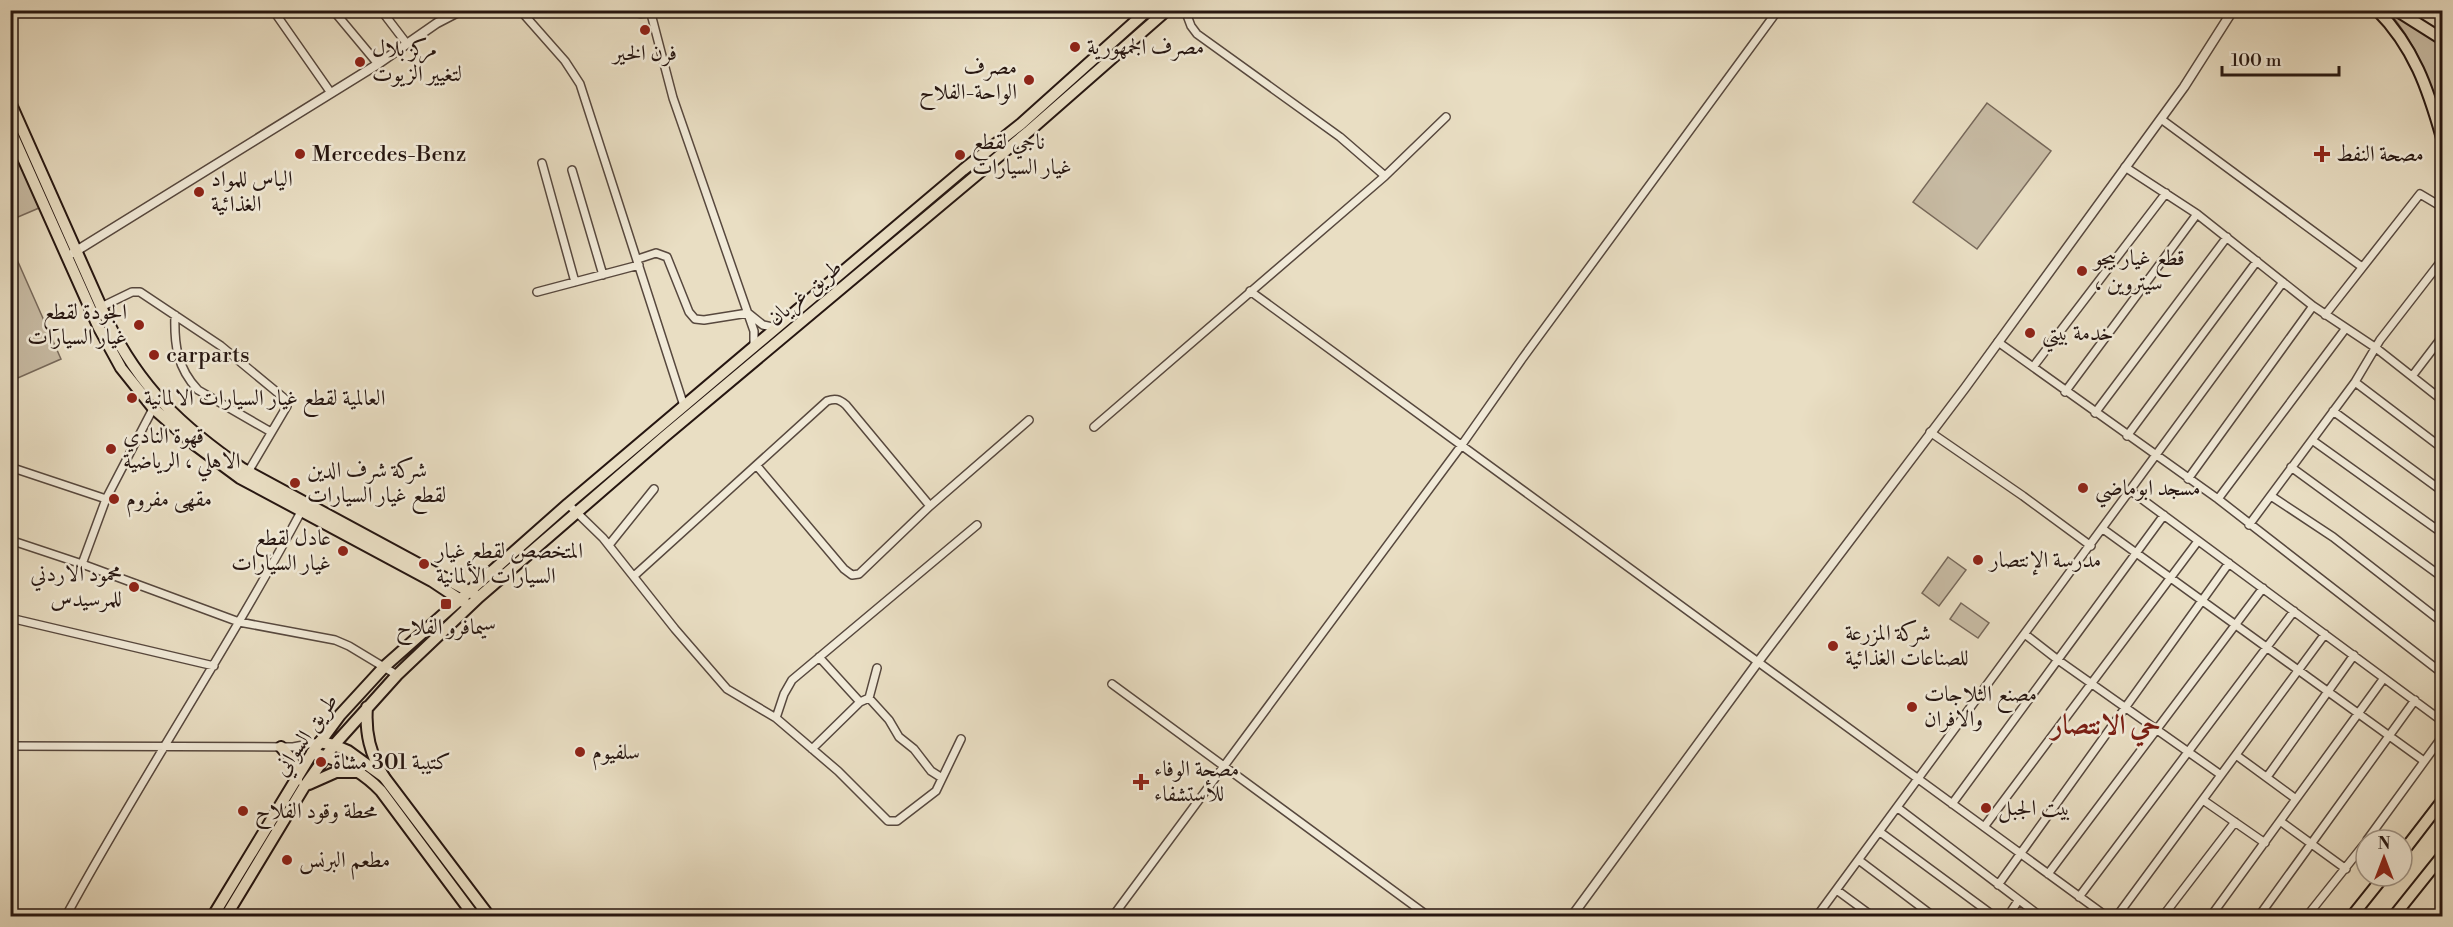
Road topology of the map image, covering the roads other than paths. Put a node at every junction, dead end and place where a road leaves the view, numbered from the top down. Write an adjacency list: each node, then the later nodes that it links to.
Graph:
1 (273, 10): 21 (street)
2 (333, 10): 20 (street)
3 (381, 10): 19 (street)
4 (462, 10): 19 (street)
5 (520, 10): 38 (street)
6 (670, 10): 16 (street)
7 (1148, 10): 50 (main road, طريق غريان)
8 (1167, 10): 88 (main road, طريق غريان)
9 (1185, 10): 30 (street)
10 (1778, 10): 71 (street)
11 (2233, 10): 24 (street)
12 (2377, 10): 26 (main road)
13 (2396, 10): 18 (main road)
14 (2436, 10): 17 (main road)
15 (625, 11): 16 (street)
16 (646, 11): 47 (street)
17 (2442, 14)
18 (2442, 39)
19 (407, 44): 20 (street)
20 (378, 64): 21 (street)
21 (331, 93): 35 (street)
22 (10, 102): 35 (main road)
23 (1446, 117): 30 (street)
24 (2161, 119): 28 (street); 39 (street)
25 (10, 129): 35 (main road)
26 (2442, 138)
27 (542, 163): 41 (street)
28 (2125, 167): 31 (street); 53 (street)
29 (572, 170): 40 (street)
30 (1384, 176): 43 (street)
31 (2166, 192): 33 (street); 56 (street)
32 (2442, 207): 39 (street)
33 (2197, 214): 34 (street); 59 (street)
34 (2226, 237): 37 (street); 64 (street)
35 (72, 254): 46 (main road); 61 (main road)
36 (2442, 260): 55 (street)
37 (2257, 261): 42 (street); 69 (street)
38 (639, 262): 40 (street); 47 (street); 62 (street)
39 (2362, 267): 49 (street)
40 (603, 275): 41 (street)
41 (575, 282): 44 (street)
42 (2283, 282): 45 (street); 73 (street)
43 (1250, 291): 66 (street); 71 (street)
44 (537, 292)
45 (2313, 306): 49 (street); 78 (street)
46 (101, 307): 48 (street); 61 (main road)
47 (748, 312): 50 (street); 54 (street)
48 (175, 315): 67 (street); 67 (street)
49 (2325, 315): 51 (street)
50 (777, 328): 54 (main road, طريق غريان)
51 (2346, 328): 55 (street); 83 (street)
52 (2442, 337): 57 (street)
53 (1998, 342): 56 (street); 68 (street)
54 (754, 348): 62 (main road, طريق غريان)
55 (2376, 348): 57 (street); 58 (street)
56 (2033, 368): 59 (street)
57 (2413, 375): 60 (street)
58 (2355, 382): 63 (street); 72 (street)
59 (2065, 392): 64 (street)
60 (2442, 399)
61 (156, 404): 77 (main road); 84 (street); 87 (main road)
62 (684, 406): 85 (main road, طريق غريان)
63 (2333, 411): 70 (street); 81 (street)
64 (2095, 413): 69 (street)
65 (1029, 420): 86 (street)
66 (1094, 428)
67 (271, 432): 77 (street)
68 (1930, 432): 97 (street); 121 (street)
69 (2127, 436): 73 (street)
70 (2312, 440): 75 (street); 93 (street)
71 (1461, 446): 121 (street); 156 (street)
72 (2442, 448)
73 (2157, 457): 78 (street); 80 (street)
74 (757, 466): 86 (street); 86 (street); 101 (street)
75 (2291, 467): 82 (street); 102 (street)
76 (11, 469): 84 (street)
77 (248, 472): 87 (main road)
78 (2188, 478): 83 (street)
79 (654, 489): 96 (street)
80 (2131, 491): 89 (street); 92 (street)
81 (2442, 491)
82 (2271, 496): 91 (street); 113 (street)
83 (2218, 499): 91 (street)
84 (106, 500): 100 (street)
85 (568, 504): 88 (street); 105 (main road, طريق غريان)
86 (930, 506)
87 (304, 508): 105 (main road); 107 (main road); 112 (street)
88 (578, 513): 96 (street); 106 (main road, طريق غريان)
89 (2164, 515): 95 (street); 98 (street)
90 (977, 525): 119 (street)
91 (2249, 525): 126 (street)
92 (2103, 529): 97 (street); 98 (street)
93 (2442, 533)
94 (10, 540): 100 (street)
95 (2198, 541): 99 (street); 103 (street)
96 (609, 545): 101 (street)
97 (2091, 546): 115 (street)
98 (2136, 553): 103 (street); 120 (street)
99 (2229, 563): 104 (street); 108 (street)
100 (82, 564): 112 (street)
101 (634, 576): 138 (street)
102 (2442, 577)
103 (2170, 578): 108 (street); 130 (street)
104 (2263, 588): 110 (street); 114 (street)
105 (469, 591): 106 (main road); 107 (main road, طريق غريان)
106 (479, 597): 109 (main road, طريق غريان)
107 (459, 600): 109 (main road); 123 (main road, طريق السواني)
108 (2202, 601): 114 (street); 136 (street)
109 (469, 607): 127 (main road, طريق السواني)
110 (2294, 611): 116 (street); 117 (street)
111 (10, 618): 122 (street)
112 (239, 622): 122 (street); 123 (street)
113 (2442, 622)
114 (2235, 625): 117 (street); 140 (street)
115 (2026, 634): 120 (street); 162 (street)
116 (2325, 634): 118 (street); 125 (street)
117 (2267, 647): 125 (street); 151 (street)
118 (2354, 655): 128 (street); 131 (street)
119 (819, 657): 134 (street); 138 (street)
120 (2058, 660): 130 (street); 167 (street)
121 (1758, 662): 162 (street); 196 (street)
122 (214, 666): 147 (street)
123 (385, 666): 127 (street); 144 (main road, طريق السواني)
124 (877, 668): 132 (street)
125 (2298, 670): 131 (street); 153 (street)
126 (2442, 674)
127 (397, 675): 135 (main road, طريق السواني)
128 (2384, 678): 133 (street); 137 (street)
129 (1112, 684): 156 (street)
130 (2091, 684): 136 (street); 171 (street)
131 (2328, 692): 137 (street); 160 (street)
132 (868, 698): 134 (street); 161 (street)
133 (2415, 700): 139 (street); 141 (street)
134 (860, 702): 150 (street)
135 (367, 707): 145 (main road, طريق السواني); 159 (main road)
136 (2126, 707): 140 (street); 177 (street)
137 (2358, 714): 141 (street); 164 (street)
138 (776, 718): 150 (street)
139 (2442, 721)
140 (2157, 729): 151 (street); 182 (street)
141 (2389, 736): 155 (street); 176 (street)
142 (2442, 737): 155 (street)
143 (961, 739): 161 (street)
144 (320, 742): 145 (main road); 149 (street); 152 (main road, طريق السواني)
145 (334, 745): 154 (main road, طريق السواني); 159 (main road)
146 (10, 746): 147 (street)
147 (166, 746): 148 (street); 189 (street)
148 (281, 747): 149 (street); 163 (main road)
149 (293, 747): 152 (street)
150 (812, 749): 161 (street)
151 (2189, 751): 158 (street); 186 (street)
152 (312, 753): 154 (main road); 163 (main road, طريق السواني)
153 (2236, 755): 158 (street); 160 (street)
154 (327, 756): 157 (main road); 163 (main road, طريق السواني)
155 (2424, 761): 172 (street)
156 (1225, 766): 194 (street); 195 (street)
157 (360, 772): 163 (main road); 192 (main road)
158 (2222, 775): 165 (street)
159 (384, 777): 193 (main road)
160 (2267, 777): 164 (street)
161 (942, 778)
162 (1919, 780): 167 (street); 168 (street)
163 (301, 784): 190 (main road, طريق السواني); 191 (main road, طريق السواني)
164 (2296, 799): 169 (street)
165 (2203, 800): 170 (street); 205 (street)
166 (2442, 801): 174 (main road)
167 (1952, 804): 171 (street)
168 (1898, 808): 173 (street); 183 (street)
169 (2280, 821): 175 (street); 176 (street)
170 (2235, 822): 175 (street); 206 (street)
171 (1984, 827): 177 (street)
172 (2376, 828)
173 (1880, 832): 180 (street); 188 (street)
174 (2414, 837)
175 (2265, 843): 207 (street)
176 (2311, 844): 181 (street); 208 (street)
177 (2020, 854): 182 (street); 183 (street)
178 (2442, 856): 211 (main road)
179 (2354, 858): 181 (street)
180 (1860, 861): 185 (street); 199 (street)
181 (2346, 869): 209 (street)
182 (2048, 874): 186 (street)
183 (1998, 885): 187 (street)
184 (2374, 888): 210 (main road)
185 (1838, 891): 197 (street); 198 (street)
186 (2079, 897): 204 (street)
187 (2018, 901): 202 (street); 203 (street)
188 (1984, 909): 200 (street); 201 (street)
189 (66, 916)
190 (213, 916)
191 (226, 916)
192 (474, 916)
193 (489, 916)
194 (1113, 916)
195 (1428, 916)
196 (1572, 916)
197 (1817, 916)
198 (1872, 916)
199 (1933, 916)
200 (1978, 916)
201 (1994, 916)
202 (2008, 916)
203 (2040, 916)
204 (2106, 916)
205 (2117, 916)
206 (2163, 916)
207 (2211, 916)
208 (2259, 916)
209 (2307, 916)
210 (2352, 916)
211 (2394, 916)

